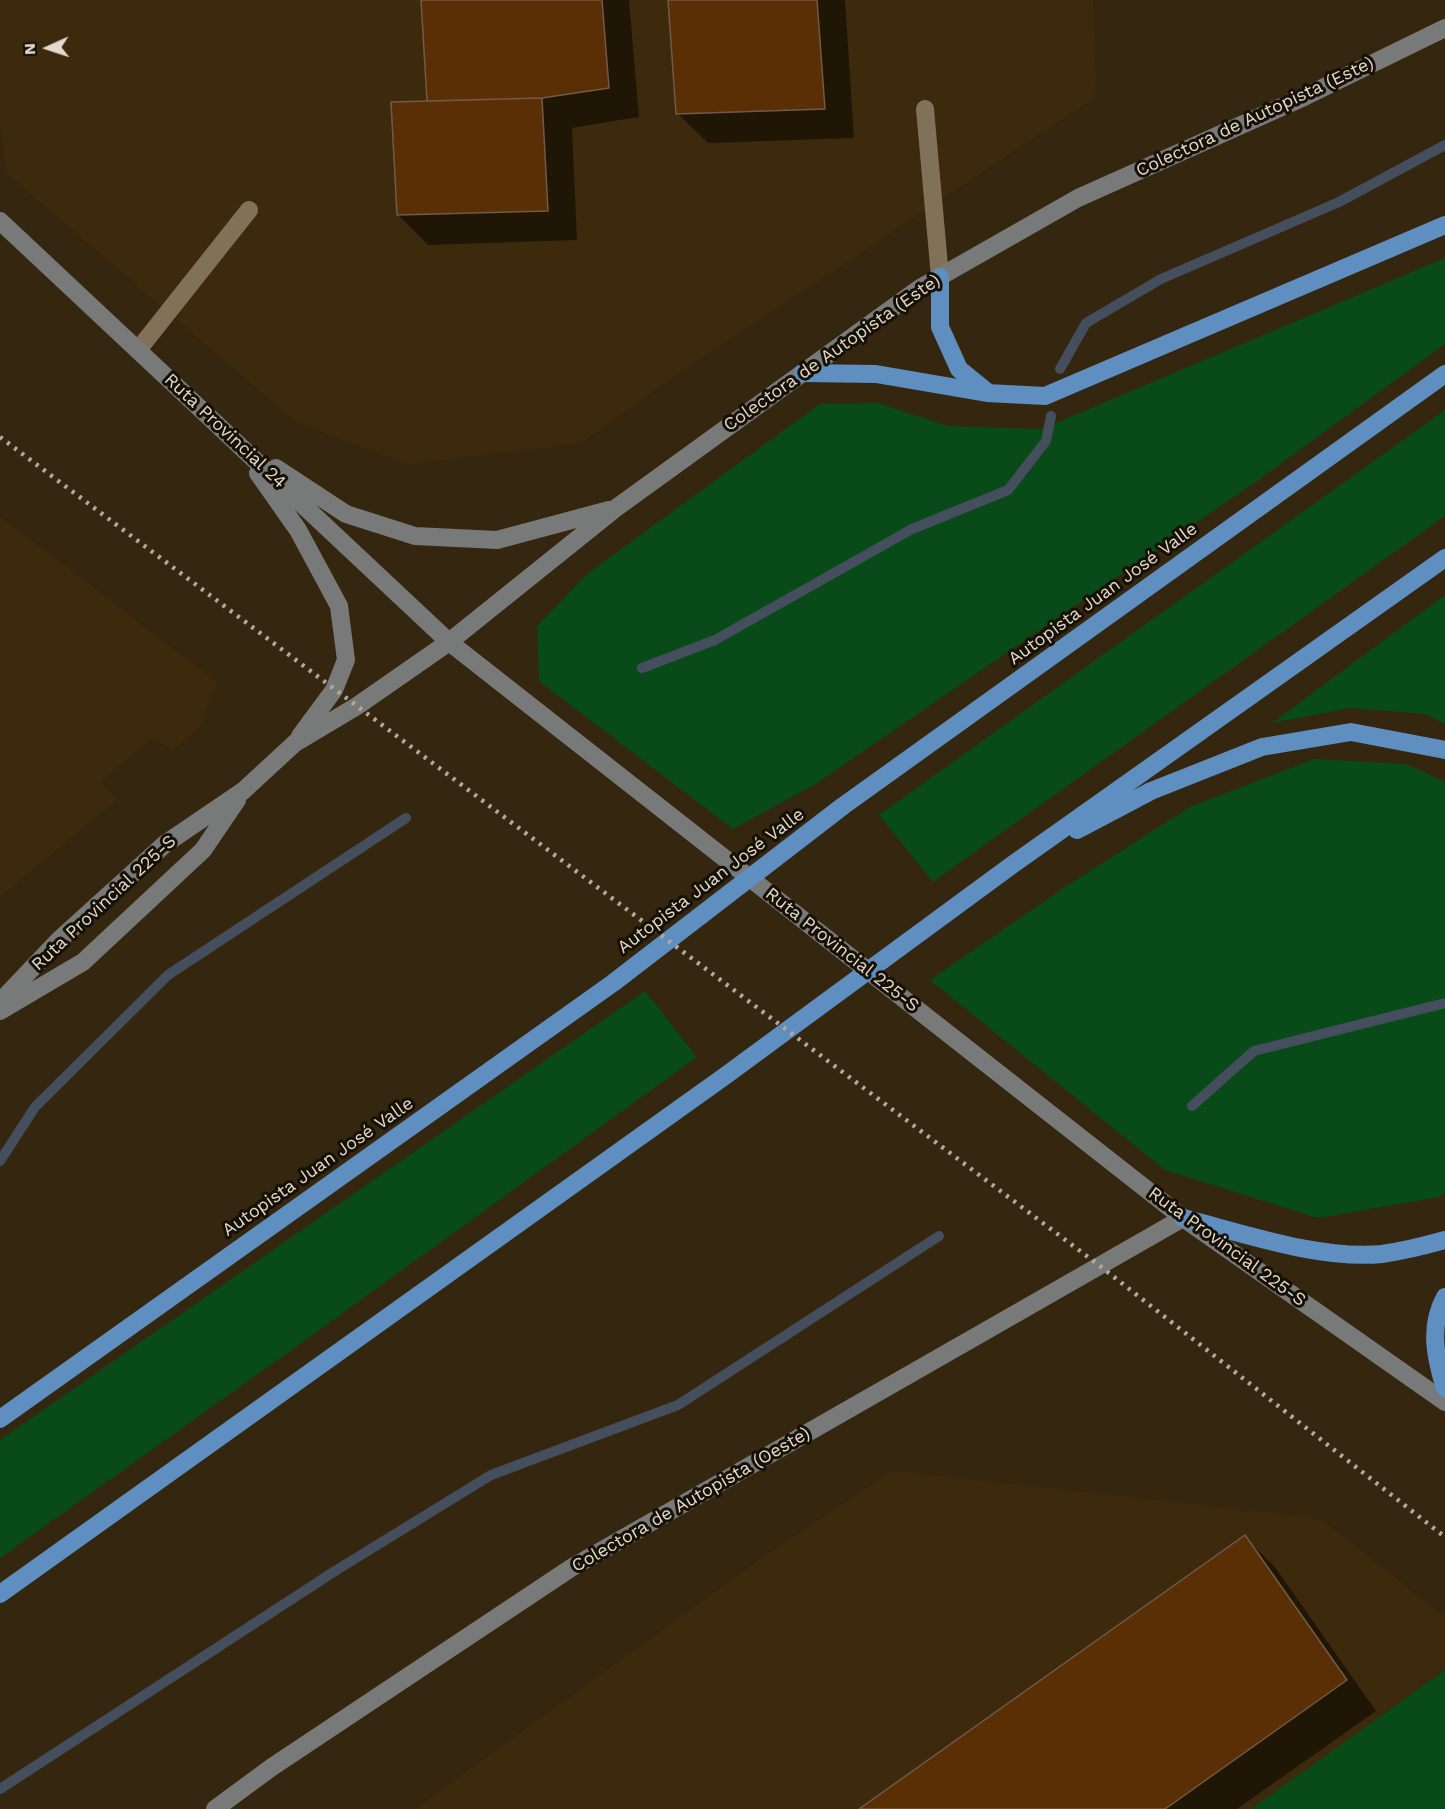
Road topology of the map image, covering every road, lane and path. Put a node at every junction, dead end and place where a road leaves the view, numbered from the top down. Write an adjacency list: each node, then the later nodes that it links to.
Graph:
1 (1445, 28): 6 (main road, Colectora de Autopista (Este))
2 (925, 109): 6 (lane)
3 (249, 210): 7 (lane)
4 (0, 221): 7 (main road, Ruta Provincial 24)
5 (1445, 225): 10 (highway)
6 (940, 277): 8 (main road, Colectora de Autopista (Este)); 10 (highway)
7 (138, 350): 11 (main road, Ruta Provincial 24)
8 (802, 373): 10 (highway); 12 (main road, Colectora de Autopista (Este))
9 (1445, 374): 26 (highway, Autopista Juan José Valle)
10 (987, 393)
11 (236, 442): 12 (main road); 14 (main road, Ruta Provincial 24); 15 (main road)
12 (616, 508): 14 (main road, Colectora de Autopista (Este))
13 (1445, 558): 18 (highway)
14 (449, 642): 15 (main road, Ruta Provincial 225-S); 21 (main road, Ruta Provincial 225-S)
15 (295, 743): 17 (main road, Ruta Provincial 225-S)
16 (1445, 750): 18 (highway)
17 (243, 791): 19 (main road, Ruta Provincial 225-S); 20 (main road, Ruta Provincial 225-S)
18 (1012, 865): 27 (highway)
19 (0, 1002)
20 (0, 1011)
21 (1183, 1218): 22 (highway); 25 (main road, Ruta Provincial 225-S); 28 (main road, Colectora de Autopista (Oeste))
22 (1445, 1240)
23 (1445, 1297): 24 (highway)
24 (1445, 1388)
25 (1445, 1402)
26 (0, 1419)
27 (0, 1594)
28 (215, 1809)

